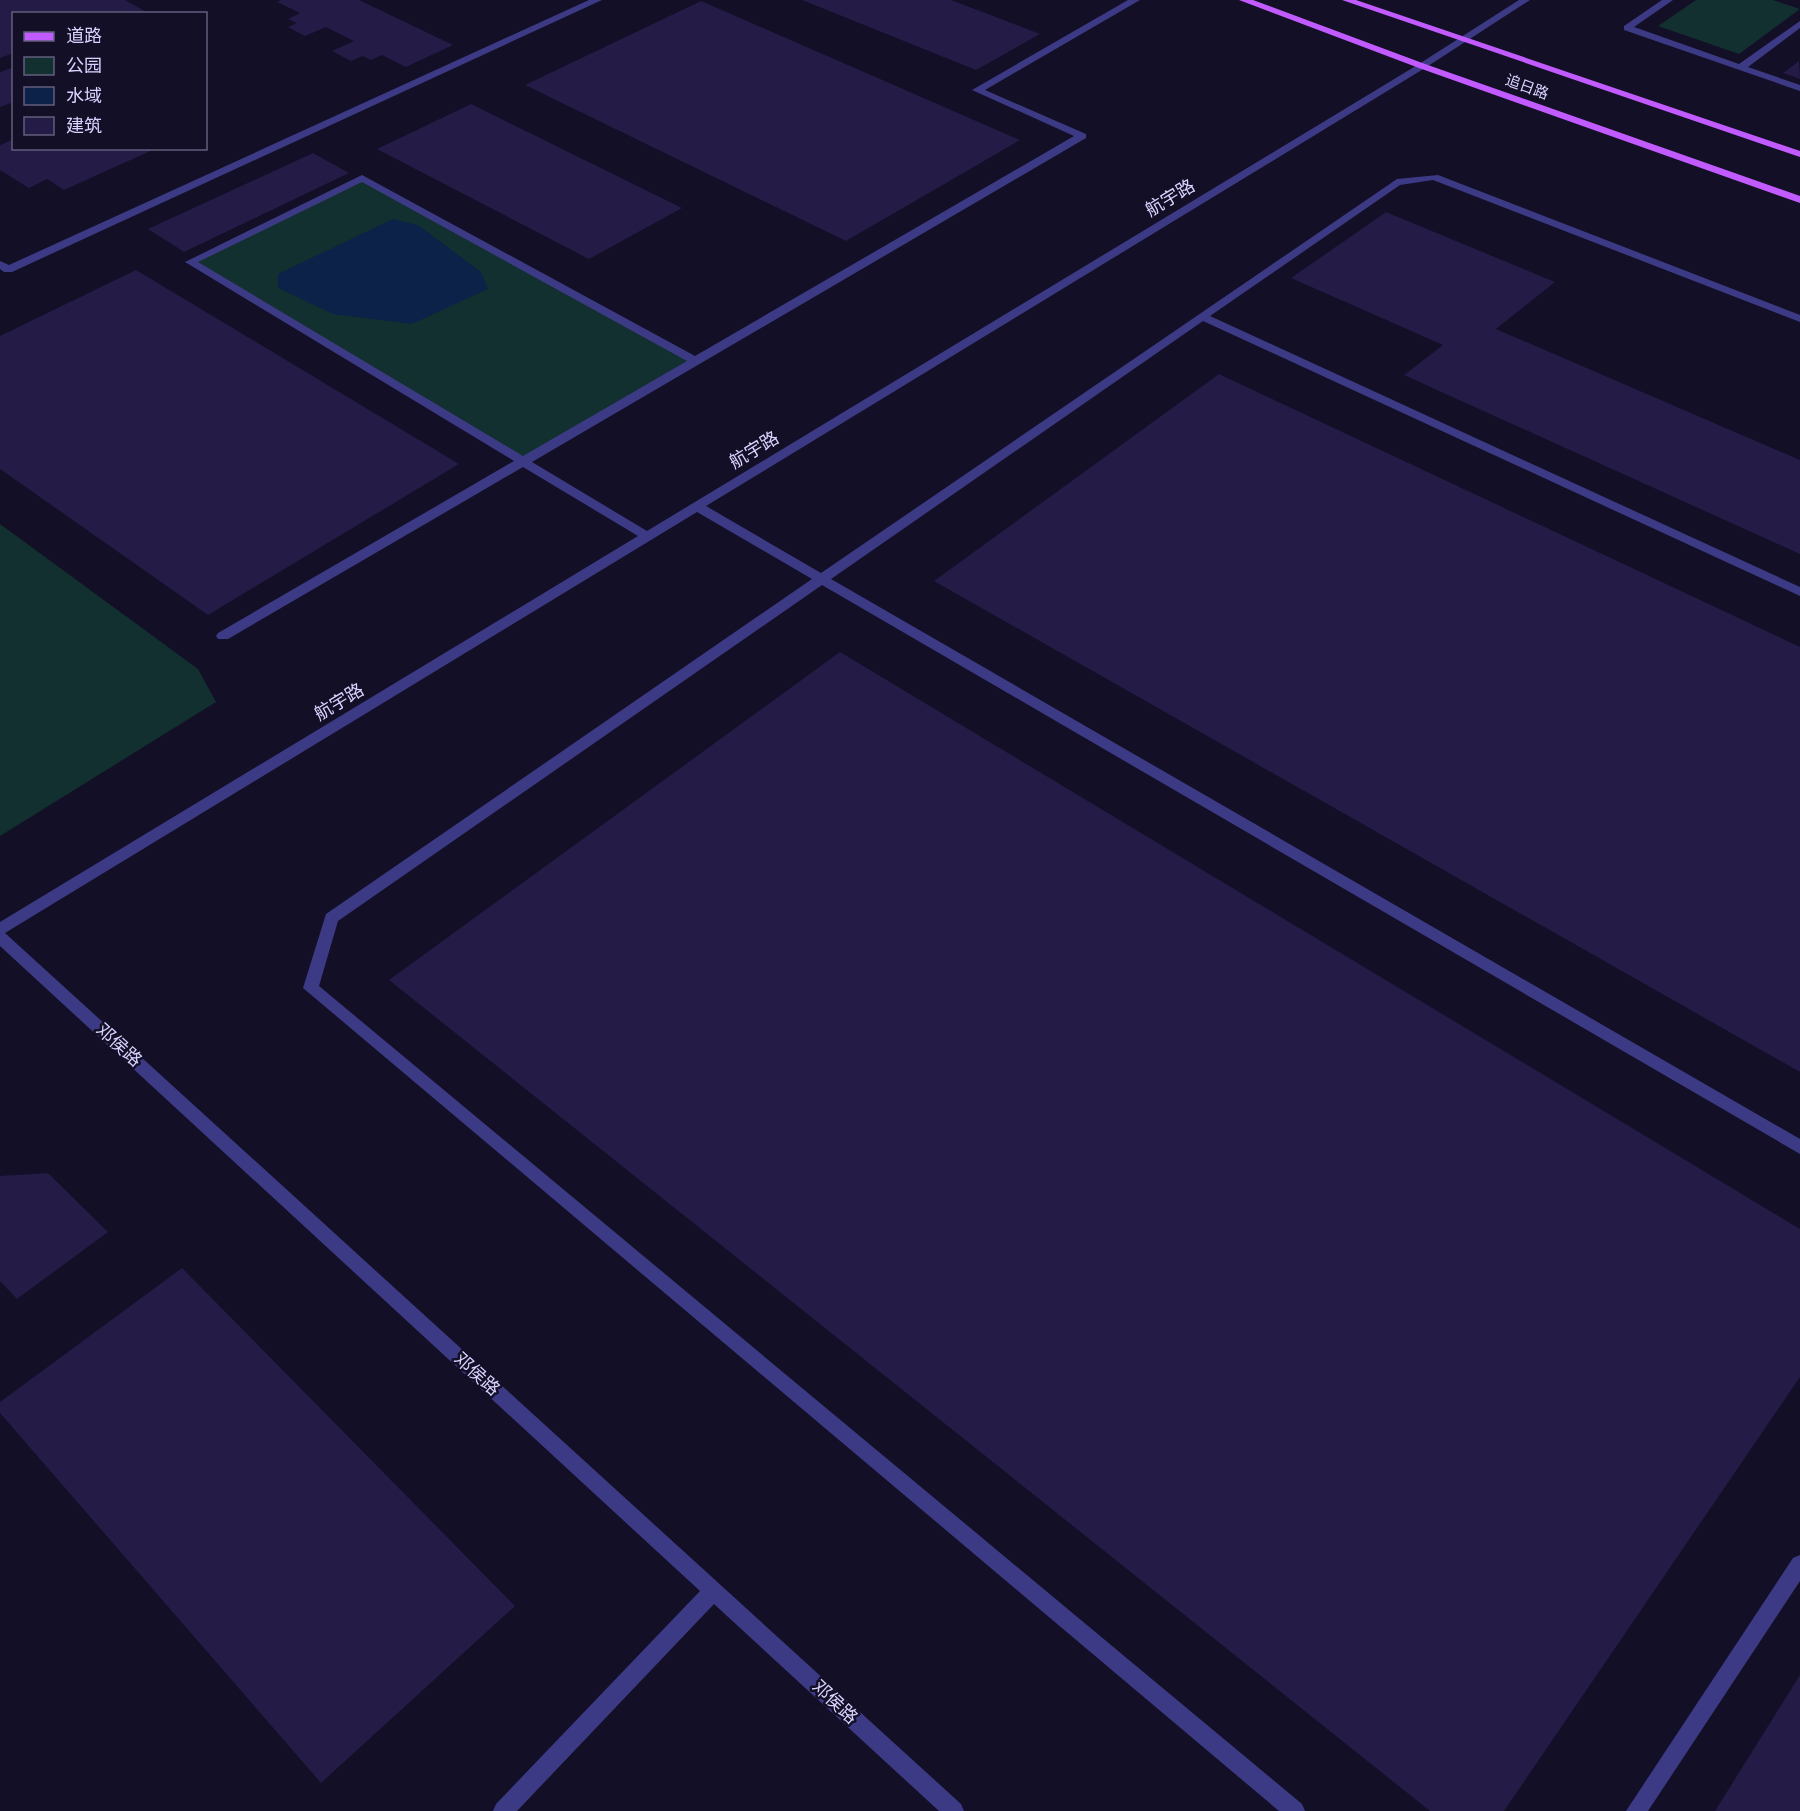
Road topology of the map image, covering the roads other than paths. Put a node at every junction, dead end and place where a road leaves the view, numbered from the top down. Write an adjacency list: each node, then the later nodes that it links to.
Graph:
1 (597, 0): 14 (street)
2 (1135, 0): 17 (street)
3 (1244, 0): 9 (main road, 追日路)
4 (1347, 0): 8 (main road, 追日路)
5 (1525, 0): 8 (street, 航宇路)
6 (1668, 0): 10 (street)
7 (1800, 24): 10 (street)
8 (1462, 40): 9 (street, 航宇路); 12 (main road, 追日路)
9 (1422, 66): 13 (main road, 追日路); 19 (street, 航宇路)
10 (1741, 67): 11 (street)
11 (1800, 88)
12 (1800, 154)
13 (1800, 200)
14 (0, 264)
15 (1202, 317): 16 (street); 21 (street); 22 (street)
16 (1800, 319)
17 (695, 361): 18 (street); 18 (street)
18 (523, 461): 20 (street); 23 (street)
19 (696, 506): 20 (street, 航宇路); 21 (street)
20 (647, 536): 24 (street, 航宇路)
21 (821, 580): 26 (street); 31 (street)
22 (1800, 592)
23 (223, 636)
24 (0, 929)
25 (0, 937): 28 (street, 邓侯路)
26 (1800, 1147)
27 (1800, 1564): 32 (street)
28 (714, 1591): 29 (street); 30 (street, 邓侯路)
29 (503, 1811)
30 (954, 1811)
31 (1295, 1811)
32 (1636, 1811)

